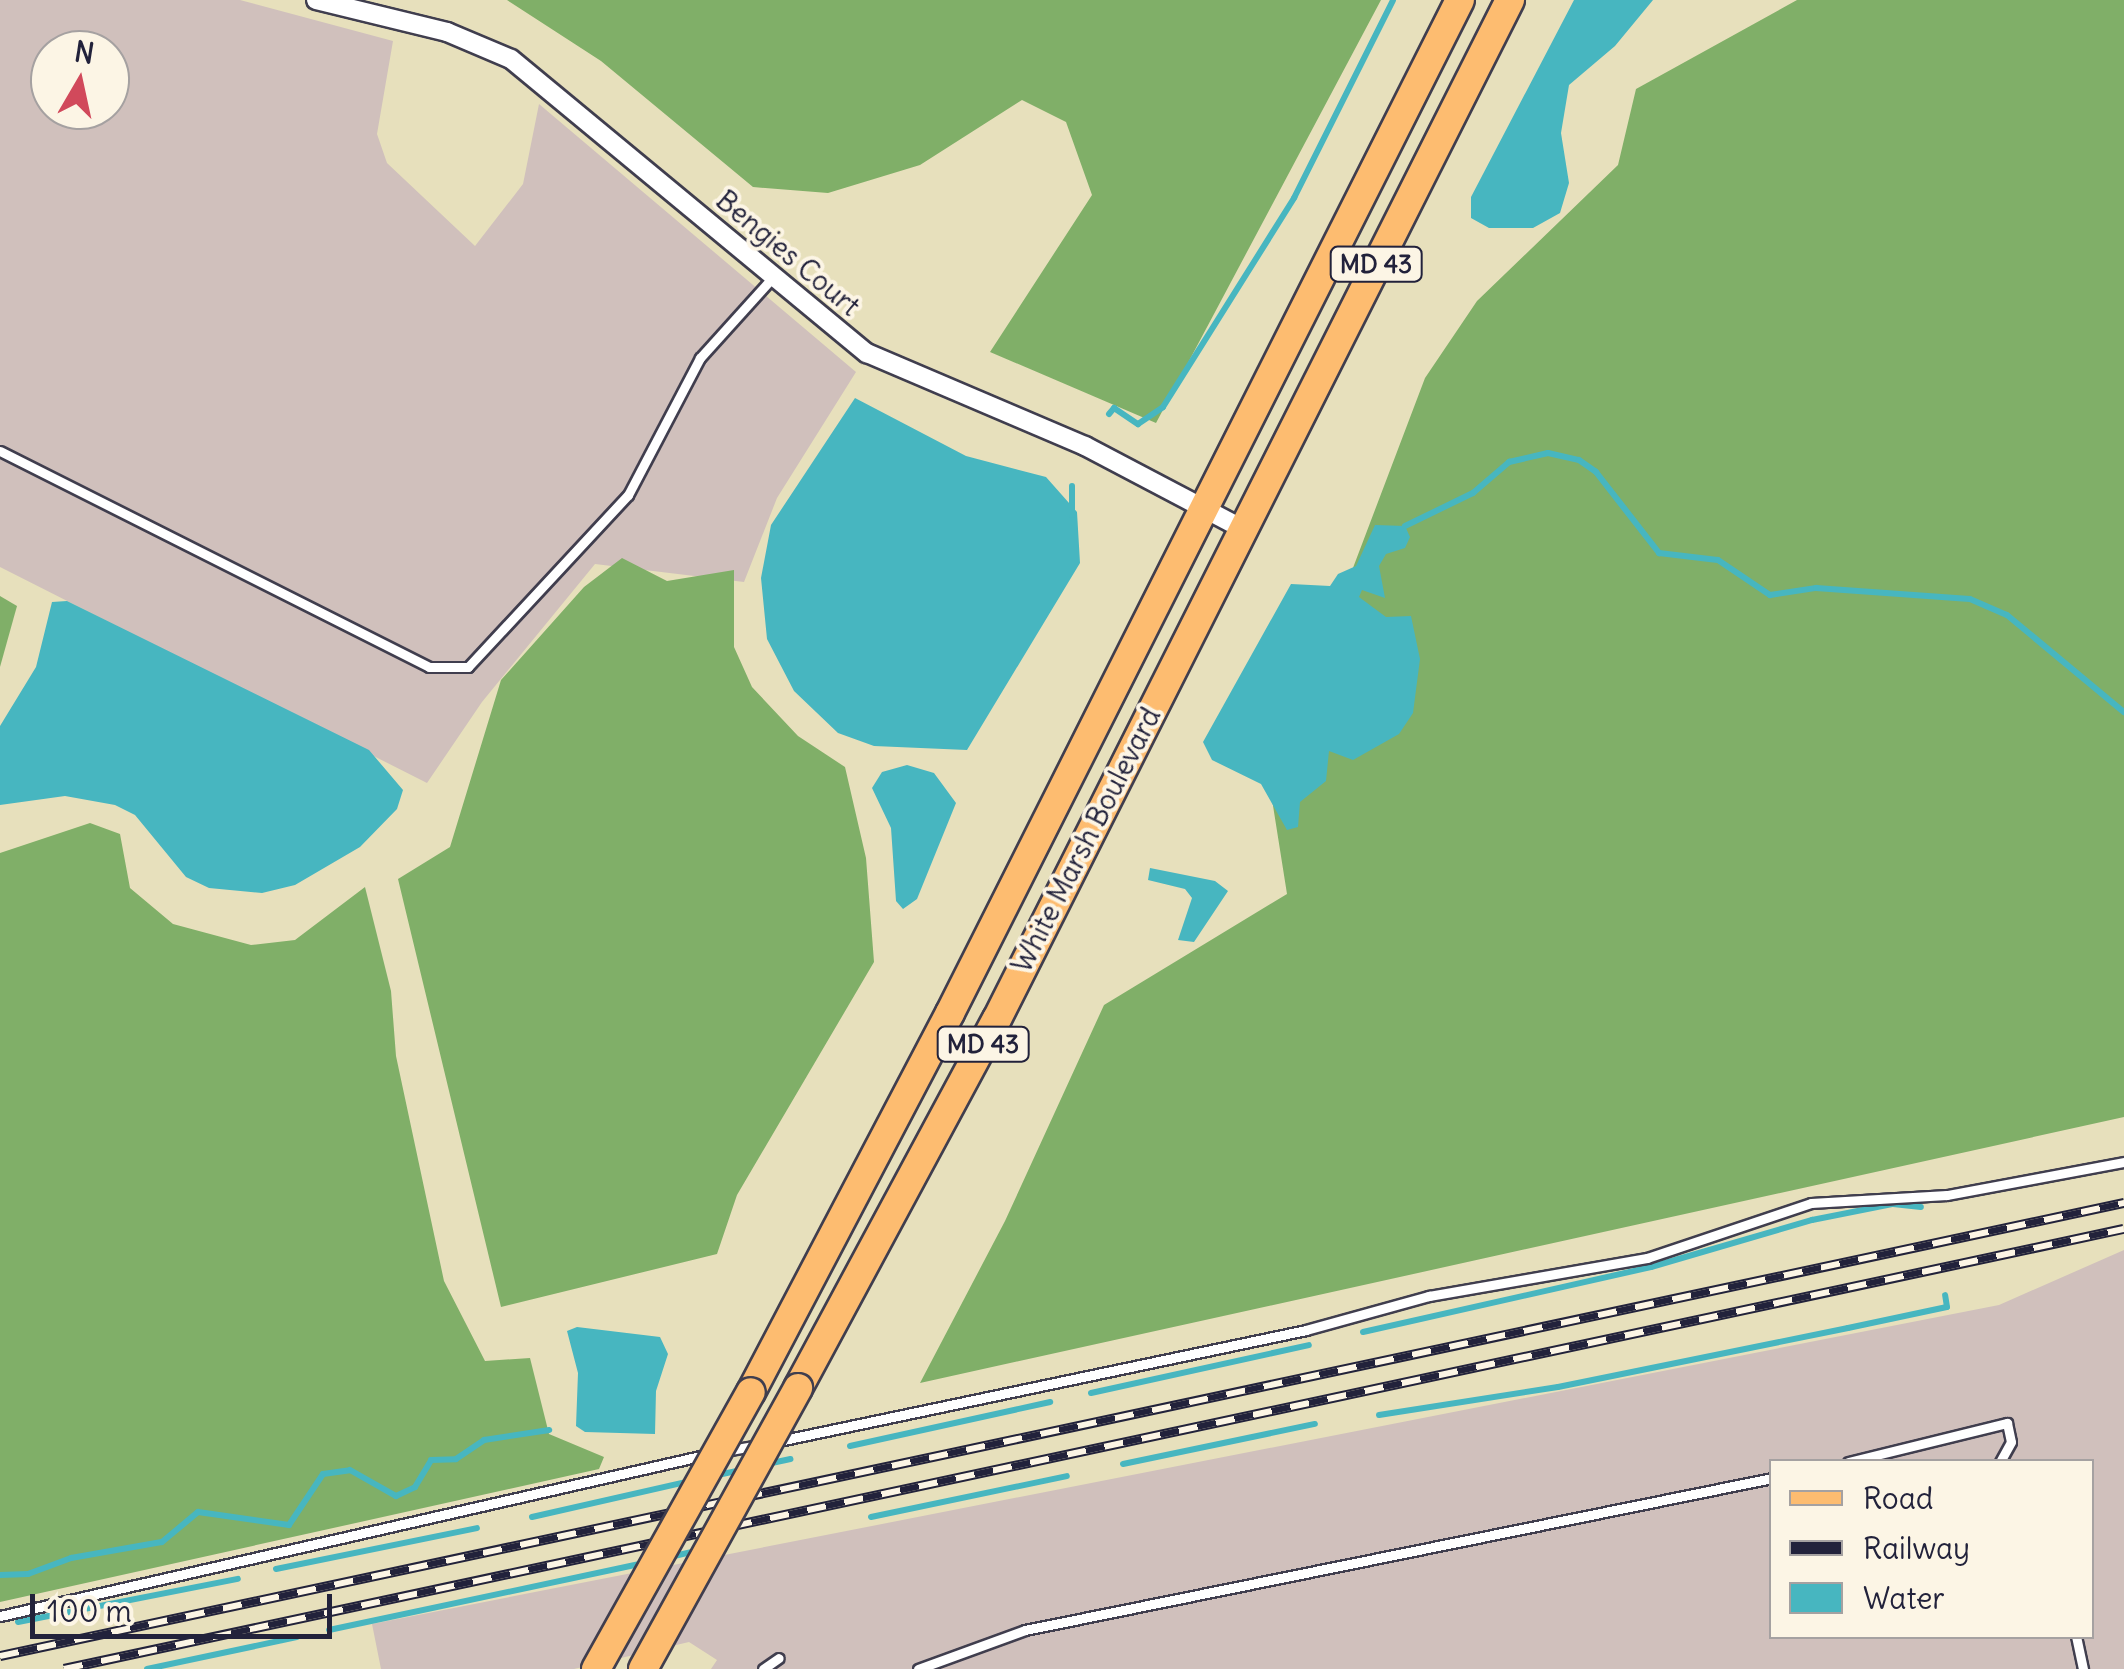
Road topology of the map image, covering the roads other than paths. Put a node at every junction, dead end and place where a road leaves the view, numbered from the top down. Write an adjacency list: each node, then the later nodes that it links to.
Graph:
1 (316, 0): 4 (street, Bengies Court)
2 (1460, 0): 6 (main road, White Marsh Boulevard / MD 43)
3 (1510, 0): 7 (main road, White Marsh Boulevard / MD 43)
4 (773, 278): 5 (lane); 6 (street, Bengies Court)
5 (0, 451)
6 (1204, 509): 7 (street, Bengies Court); 15 (main road, White Marsh Boulevard / MD 43, bridge)
7 (1243, 529): 16 (main road, White Marsh Boulevard / MD 43, bridge)
8 (2124, 1162): 12 (lane)
9 (1860, 1459): 10 (lane)
10 (2002, 1459)
11 (1769, 1479): 18 (lane)
12 (0, 1616)
13 (2077, 1639): 19 (lane)
14 (779, 1658): 17 (lane)
15 (596, 1669)
16 (642, 1669)
17 (763, 1669)
18 (918, 1669)
19 (2082, 1669)

